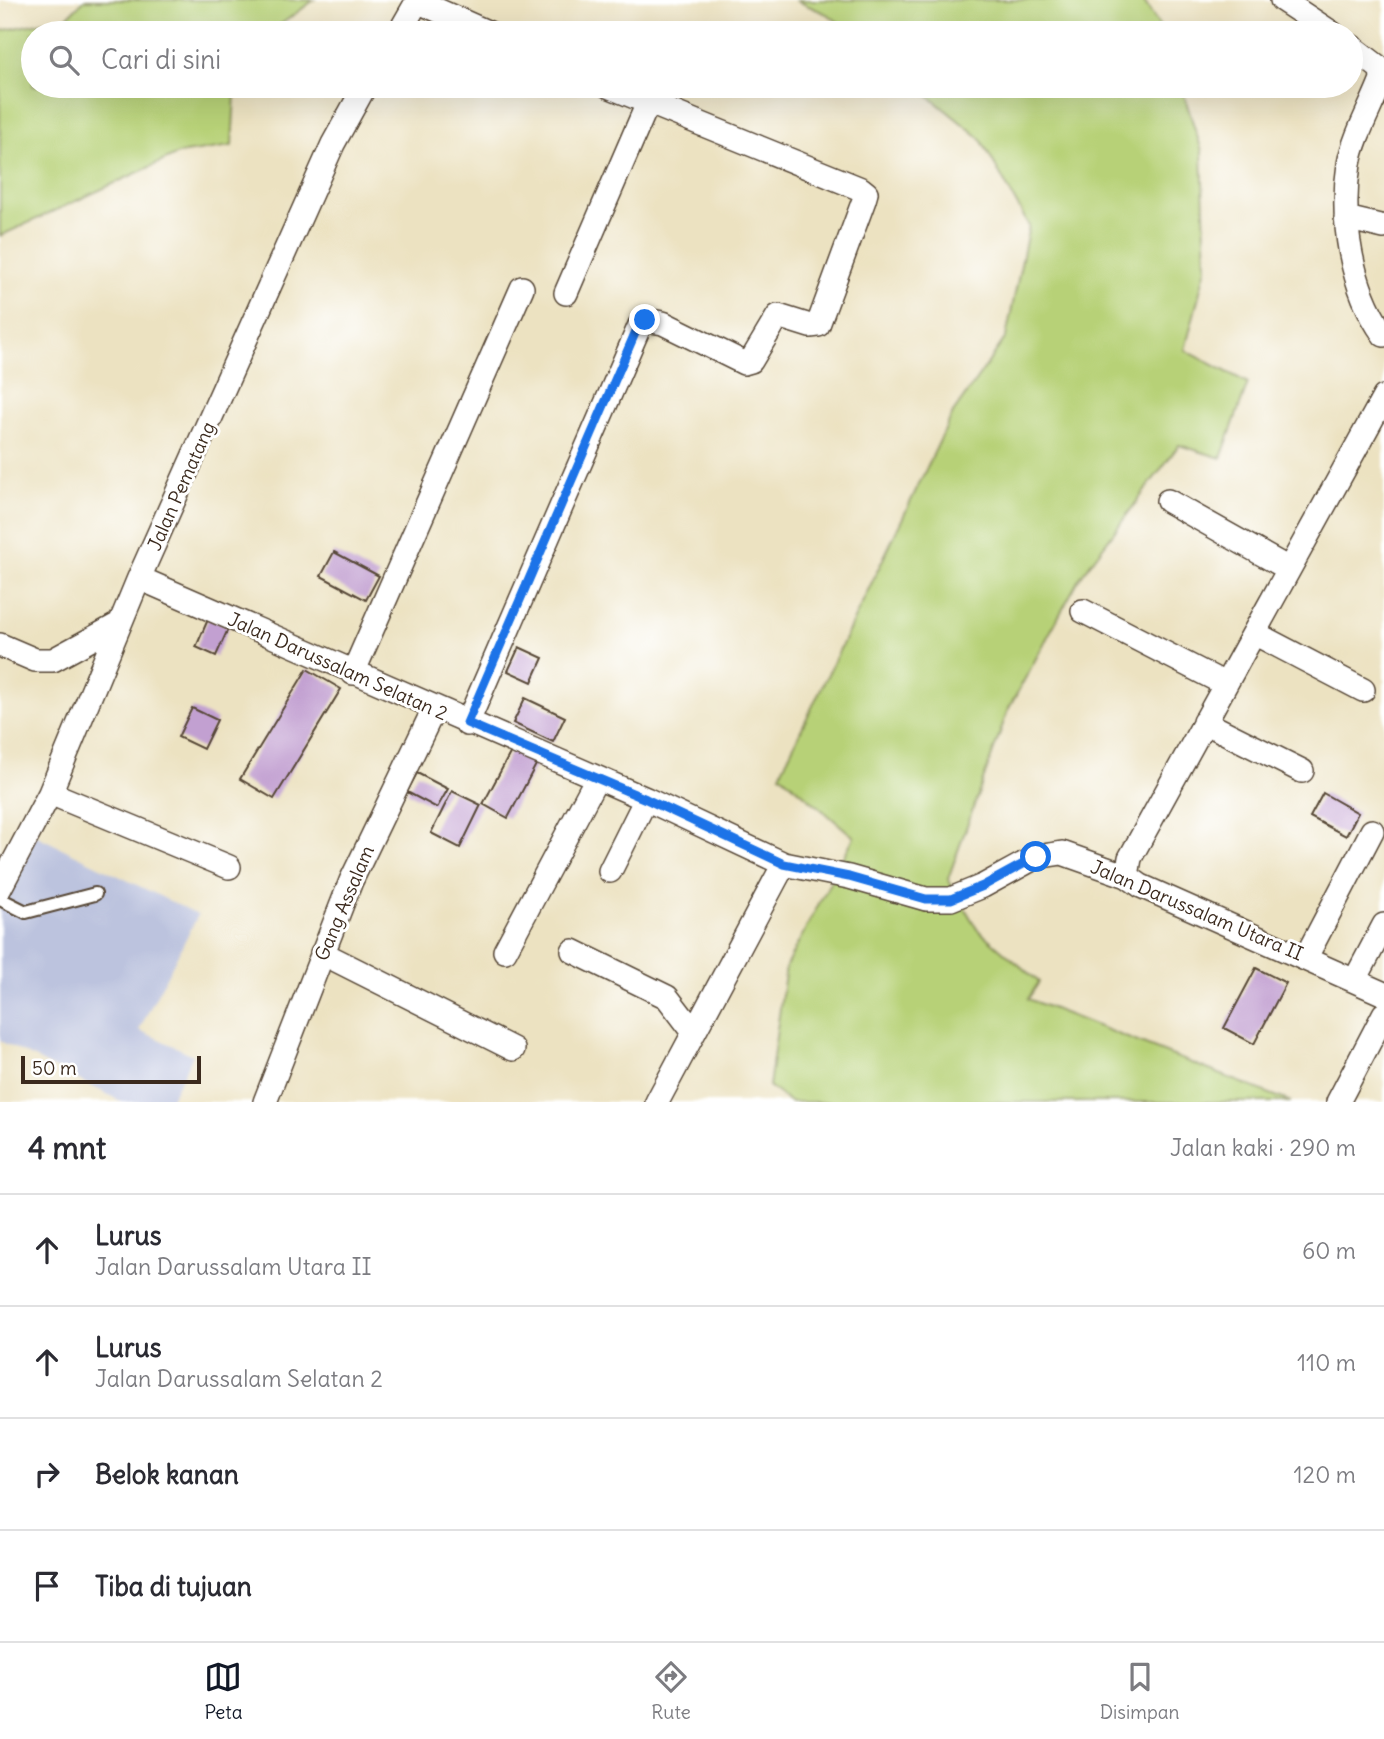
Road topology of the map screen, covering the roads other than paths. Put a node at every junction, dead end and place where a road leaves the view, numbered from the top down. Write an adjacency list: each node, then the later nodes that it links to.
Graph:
1 (1282, 0): 5 (street)
2 (418, 1): 3 (street); 4 (street)
3 (406, 21)
4 (462, 21)
5 (1314, 21)
6 (1363, 55): 7 (street)
7 (1383, 69): 11 (street)
8 (358, 98): 19 (street, Jalan Pematang)
9 (636, 98): 10 (street)
10 (648, 103): 14 (street); 29 (street)
11 (1346, 218): 12 (street); 15 (street)
12 (1384, 227)
13 (522, 288): 24 (street)
14 (566, 293)
15 (1384, 334)
16 (1384, 397): 18 (street)
17 (1168, 501): 18 (street)
18 (1289, 569): 22 (street)
19 (139, 578): 21 (street, Jalan Pematang); 24 (street, Jalan Darussalam Selatan 2)
20 (1083, 611): 25 (street)
21 (119, 624): 23 (street); 32 (street, Jalan Pematang)
22 (1254, 633): 25 (street); 26 (street)
23 (0, 645)
24 (353, 673): 27 (street, Jalan Darussalam Selatan 2)
25 (1225, 684): 28 (street)
26 (1363, 690)
27 (434, 709): 29 (street, Jalan Darussalam Selatan 2); 46 (street, Gang Assalam)
28 (1204, 722): 30 (street); 38 (street)
29 (467, 723): 31 (street, Jalan Darussalam Selatan 2)
30 (1302, 771)
31 (597, 778): 33 (street, Jalan Darussalam Selatan 2); 44 (street)
32 (50, 793): 36 (street); 40 (street, Jalan Pematang)
33 (646, 799): 35 (street, Jalan Darussalam Selatan 2); 37 (street)
34 (1371, 831): 47 (street)
35 (784, 864): 39 (street, Jalan Darussalam Selatan 2); 51 (street)
36 (229, 867)
37 (610, 871)
38 (1128, 876): 39 (street, Jalan Darussalam Utara II); 47 (street, Jalan Darussalam Utara II)
39 (849, 877)
40 (0, 888)
41 (95, 894): 42 (lane)
42 (0, 899)
43 (1384, 925): 48 (street)
44 (505, 951)
45 (573, 951): 51 (street)
46 (322, 953): 52 (street); 53 (street, Gang Assalam)
47 (1306, 957): 48 (street, Jalan Darussalam Utara II)
48 (1355, 980): 49 (street, Jalan Darussalam Utara II)
49 (1384, 994)
50 (1384, 1014): 55 (street)
51 (693, 1031): 54 (street)
52 (513, 1049)
53 (265, 1102)
54 (657, 1102)
55 (1338, 1102)

